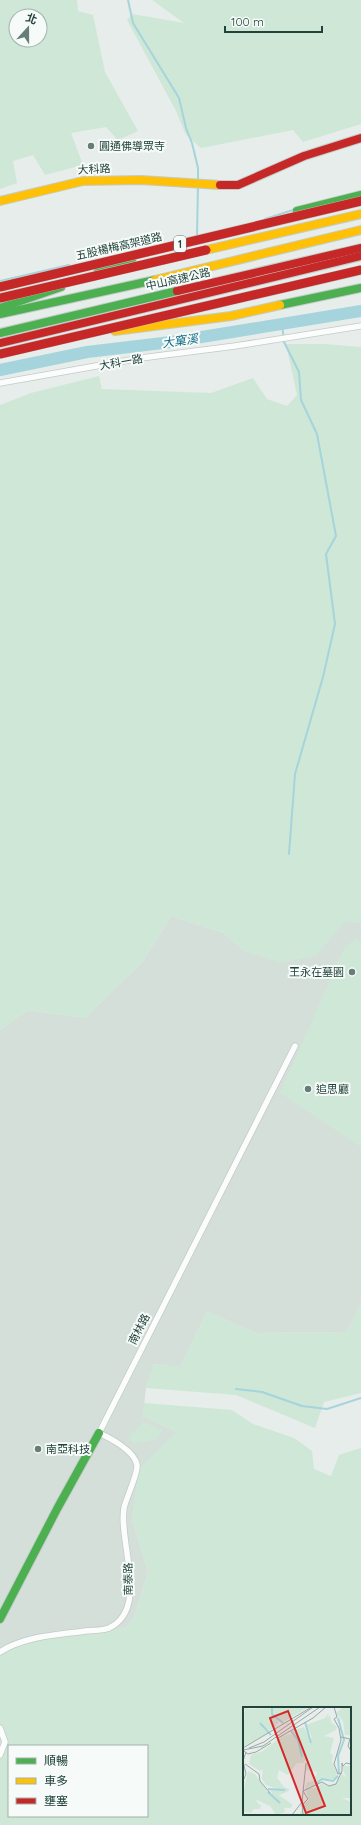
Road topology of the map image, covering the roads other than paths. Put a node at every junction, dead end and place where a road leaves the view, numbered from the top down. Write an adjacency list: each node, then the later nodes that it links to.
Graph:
1 (361, 138): 3 (main road, 大科路)
2 (361, 195): 13 (main road)
3 (0, 201)
4 (361, 201): 10 (main road, 五股楊梅高架道路 / 1, bridge)
5 (361, 214): 12 (main road, bridge)
6 (361, 230): 14 (main road, 中山高速公路)
7 (361, 248): 16 (main road, 中山高速公路)
8 (361, 256): 17 (main road)
9 (361, 270): 18 (main road, bridge)
10 (0, 287)
11 (361, 288): 17 (main road)
12 (0, 298)
13 (0, 308)
14 (0, 314)
15 (361, 326): 19 (street, 大科一路)
16 (0, 333)
17 (0, 344)
18 (0, 354)
19 (0, 383)
20 (295, 1046): 21 (street, 南林路)
21 (99, 1433): 22 (main road, 南林路); 23 (street, 南泰路)
22 (0, 1619)
23 (0, 1652)
24 (0, 1728): 25 (street)
25 (0, 1755)

